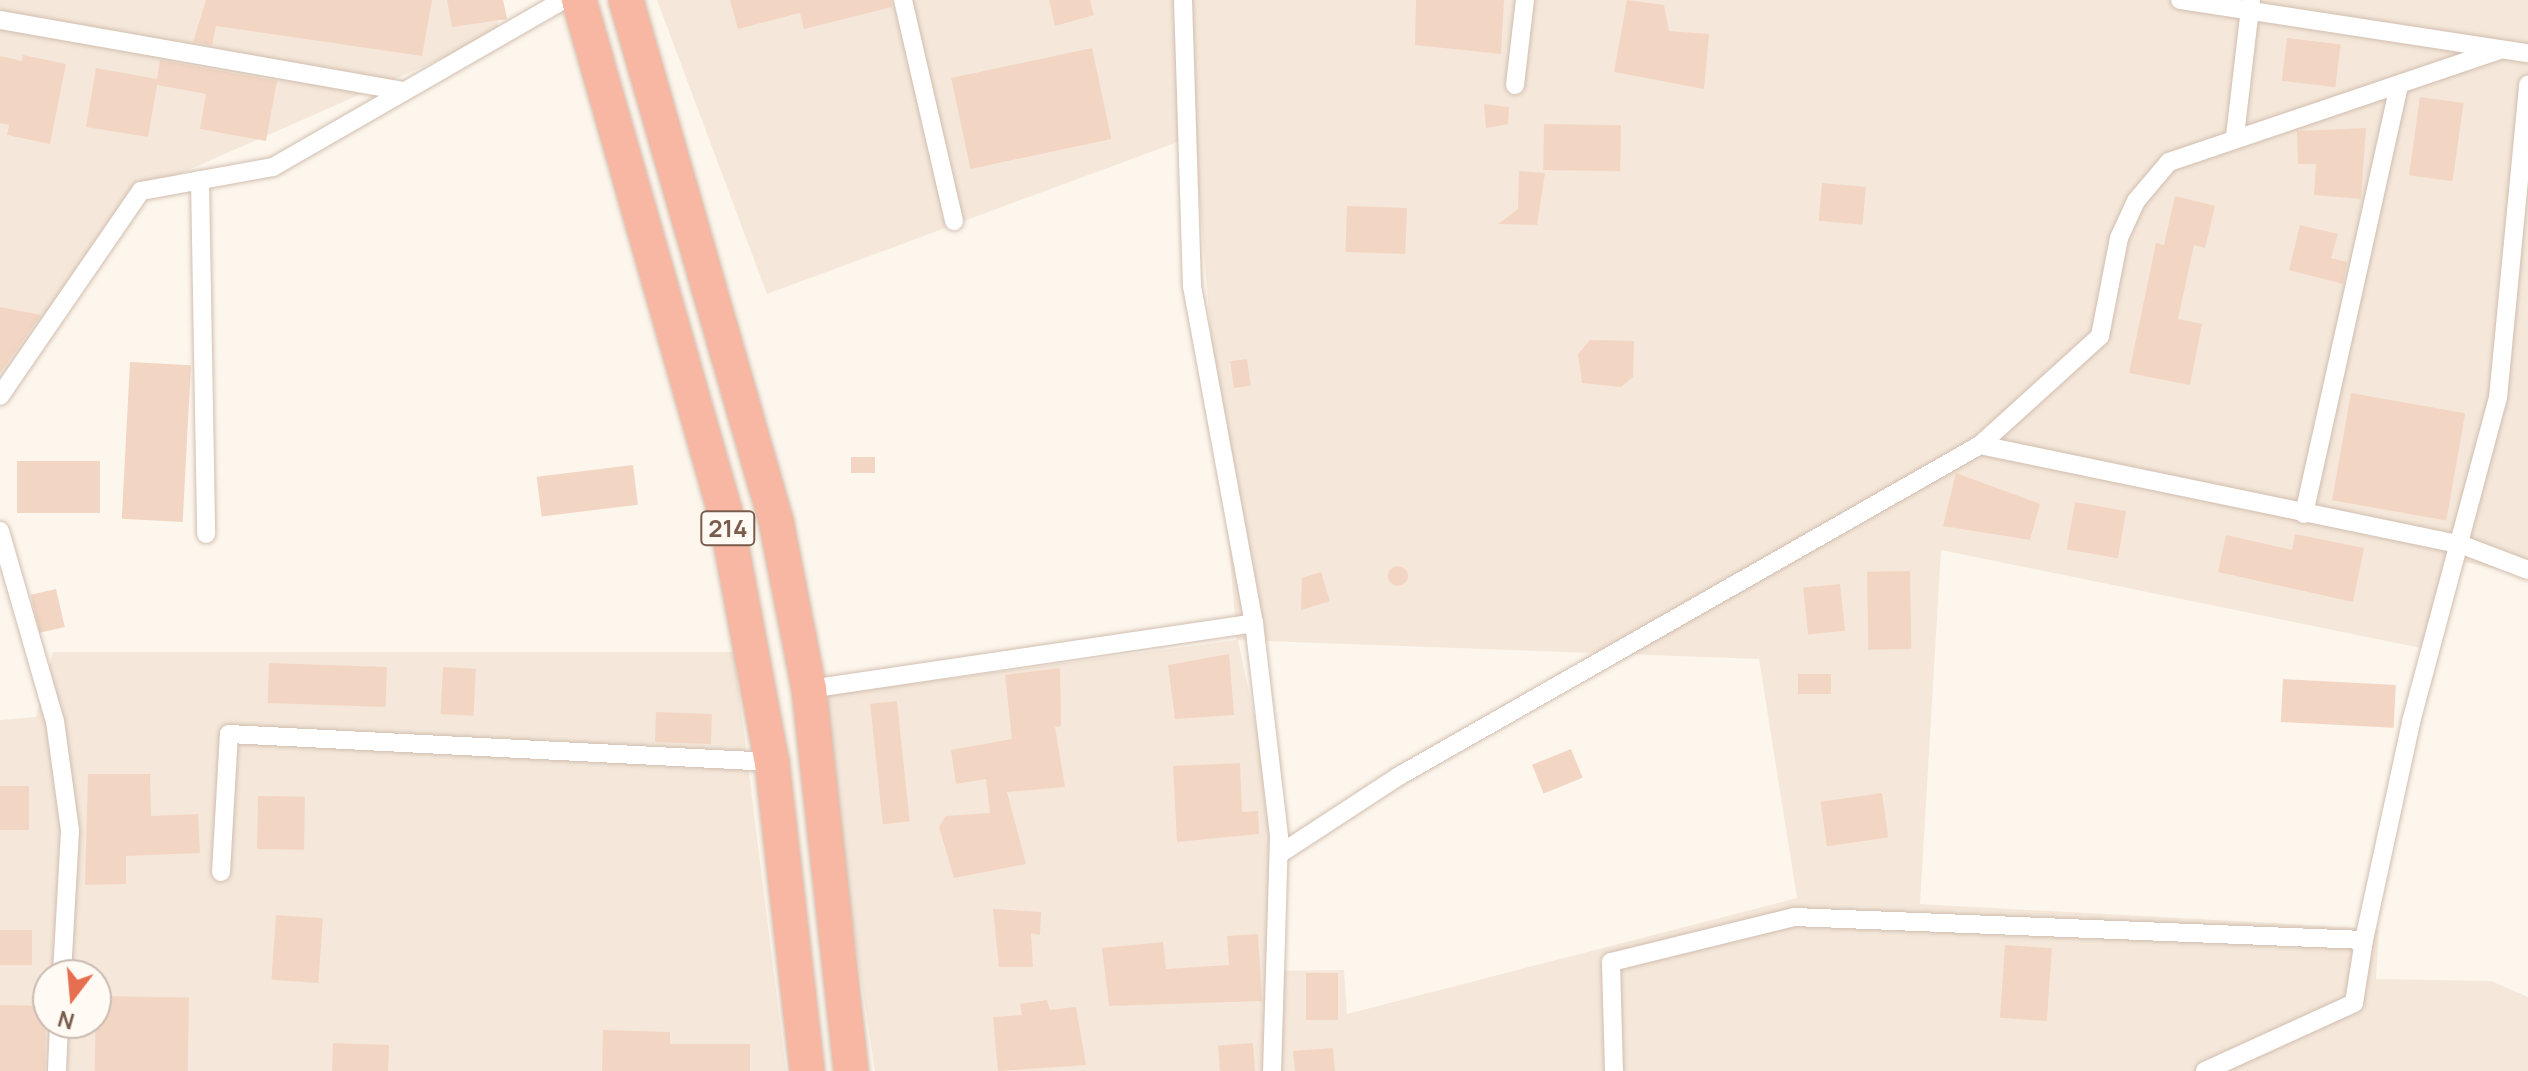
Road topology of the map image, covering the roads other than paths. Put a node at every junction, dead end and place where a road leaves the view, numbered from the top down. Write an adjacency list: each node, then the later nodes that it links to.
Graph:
1 (564, 0): 15 (street)
2 (579, 0): 29 (highway, 214)
3 (626, 0): 28 (highway, 214)
4 (903, 0): 19 (street)
5 (1183, 0): 27 (street)
6 (1525, 0): 13 (street)
7 (2180, 0): 8 (street)
8 (2250, 5): 10 (street); 16 (street)
9 (0, 20): 15 (street)
10 (2499, 50): 11 (street); 14 (street)
11 (2528, 53)
12 (2528, 84): 17 (street)
13 (1515, 85)
14 (2399, 85): 16 (street); 22 (street)
15 (401, 91): 18 (street)
16 (2235, 136): 21 (street)
17 (2523, 151): 25 (street)
18 (200, 180): 20 (street); 24 (street)
19 (954, 221)
20 (0, 396)
21 (1980, 445): 22 (street); 30 (street)
22 (2304, 514): 25 (street)
23 (0, 531): 33 (street)
24 (206, 534)
25 (2460, 544): 26 (street); 32 (street)
26 (2528, 570)
27 (1254, 623): 28 (street); 30 (street)
28 (809, 689): 37 (highway, 214)
29 (772, 762): 31 (street); 36 (highway, 214)
30 (1281, 853): 38 (street)
31 (221, 872)
32 (2364, 940): 39 (street); 40 (street)
33 (63, 959)
34 (58, 1039): 35 (street)
35 (57, 1071)
36 (807, 1071)
37 (851, 1071)
38 (1272, 1071)
39 (1614, 1071)
40 (2205, 1071)

